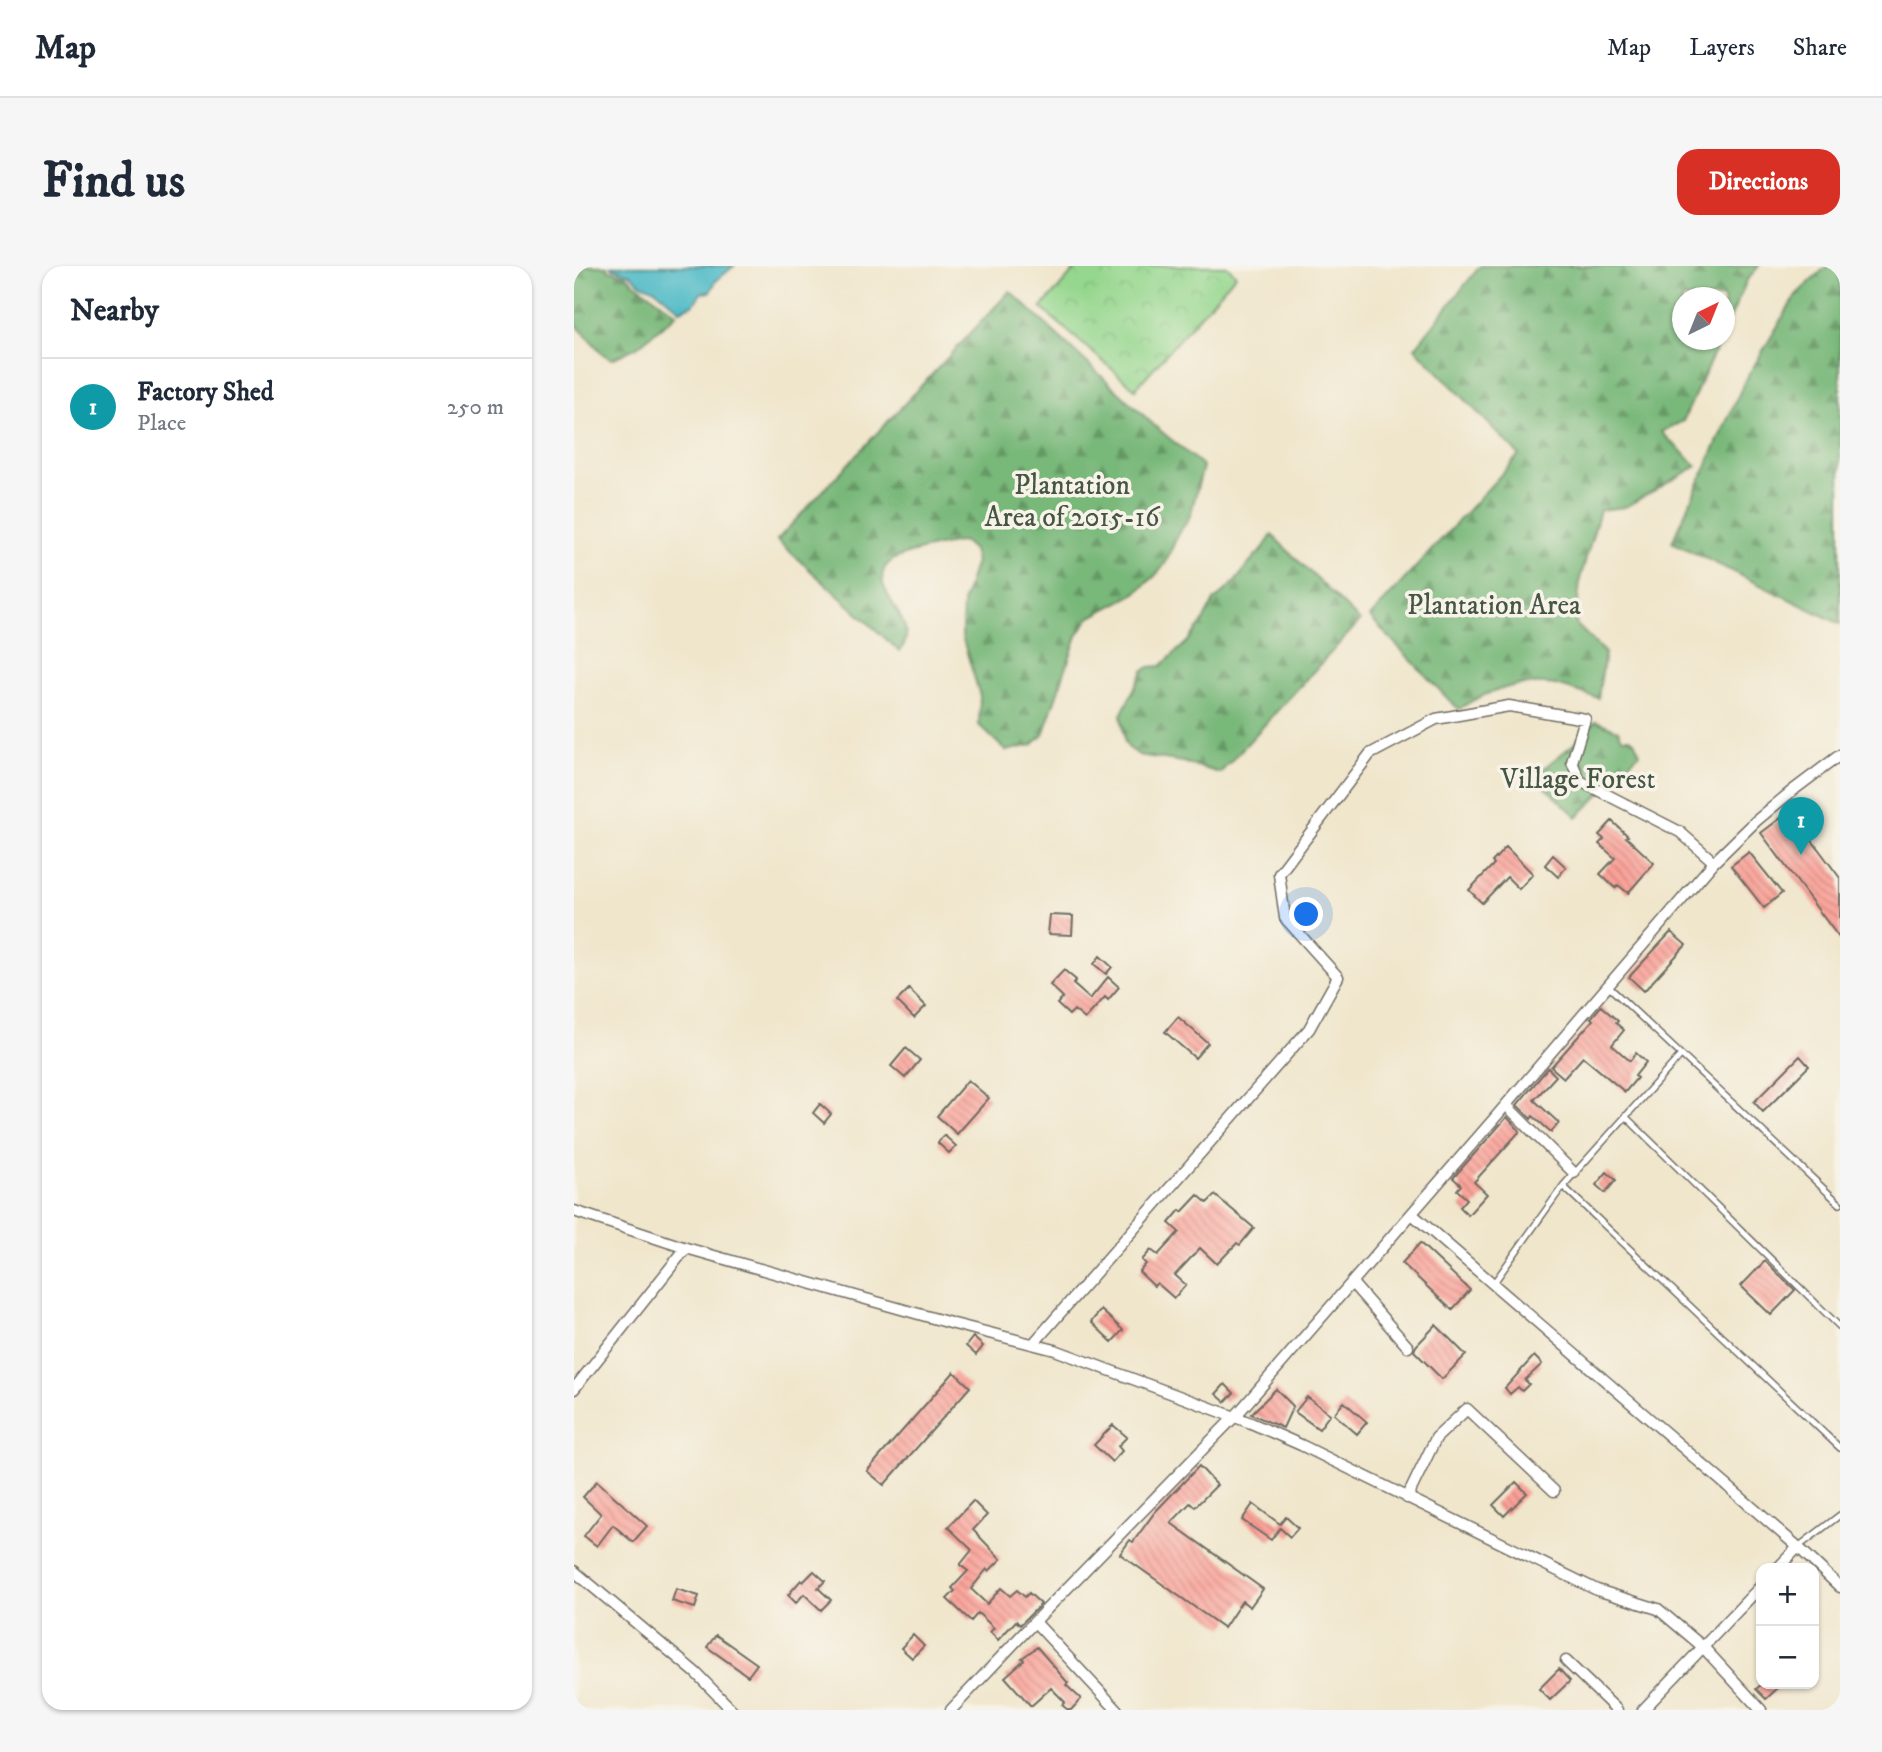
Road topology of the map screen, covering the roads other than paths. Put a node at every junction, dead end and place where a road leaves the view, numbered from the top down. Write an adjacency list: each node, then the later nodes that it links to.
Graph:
1 (1840, 755): 2 (street)
2 (1714, 862): 3 (street); 16 (street)
3 (1608, 986): 4 (lane); 5 (street)
4 (1681, 1055): 6 (lane); 9 (lane)
5 (1506, 1105): 7 (street); 11 (street)
6 (1625, 1116): 7 (lane); 15 (lane)
7 (1574, 1173): 8 (lane)
8 (1563, 1186): 14 (lane); 20 (lane)
9 (1840, 1204)
10 (574, 1211): 12 (street)
11 (1412, 1214): 13 (street); 14 (street)
12 (686, 1248): 16 (street); 18 (street)
13 (1352, 1283): 17 (street); 19 (street)
14 (1493, 1284): 24 (street)
15 (1840, 1327)
16 (1033, 1344): 19 (street)
17 (1408, 1347)
18 (574, 1389)
19 (1234, 1418): 22 (street); 29 (street)
20 (1840, 1448)
21 (1554, 1491): 22 (street)
22 (1407, 1498): 30 (street)
23 (1840, 1515): 24 (lane)
24 (1798, 1547): 25 (street); 27 (street)
25 (1783, 1563)
26 (574, 1571): 32 (street)
27 (1840, 1587)
28 (1756, 1591): 30 (street)
29 (1035, 1622): 33 (street); 34 (street)
30 (1703, 1647): 36 (street); 37 (street)
31 (1566, 1661): 35 (street)
32 (732, 1710)
33 (951, 1710)
34 (1117, 1710)
35 (1617, 1710)
36 (1643, 1710)
37 (1761, 1710)

